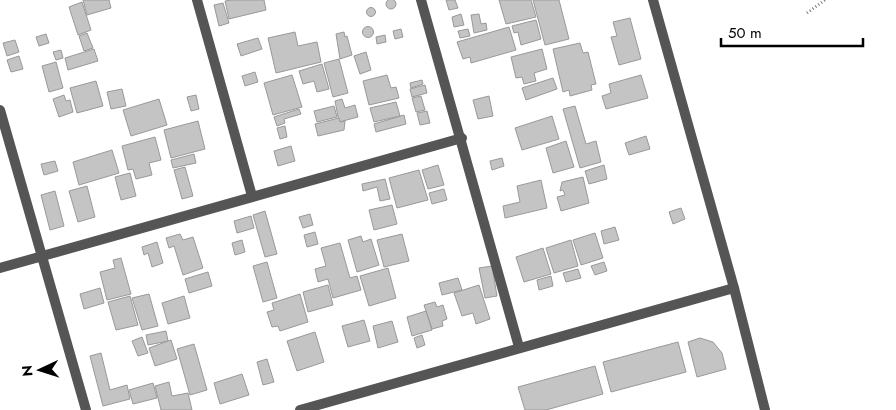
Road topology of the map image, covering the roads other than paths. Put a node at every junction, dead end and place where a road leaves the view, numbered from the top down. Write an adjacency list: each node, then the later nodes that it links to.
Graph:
1 (197, 0): 6 (street)
2 (421, 0): 5 (street)
3 (653, 0): 9 (street)
4 (0, 110): 7 (street)
5 (462, 138): 6 (street); 10 (street)
6 (252, 196): 7 (street)
7 (42, 256): 8 (street); 11 (street)
8 (0, 268)
9 (734, 288): 10 (street); 13 (street)
10 (519, 347): 12 (street)
11 (86, 410)
12 (300, 410)
13 (765, 410)

